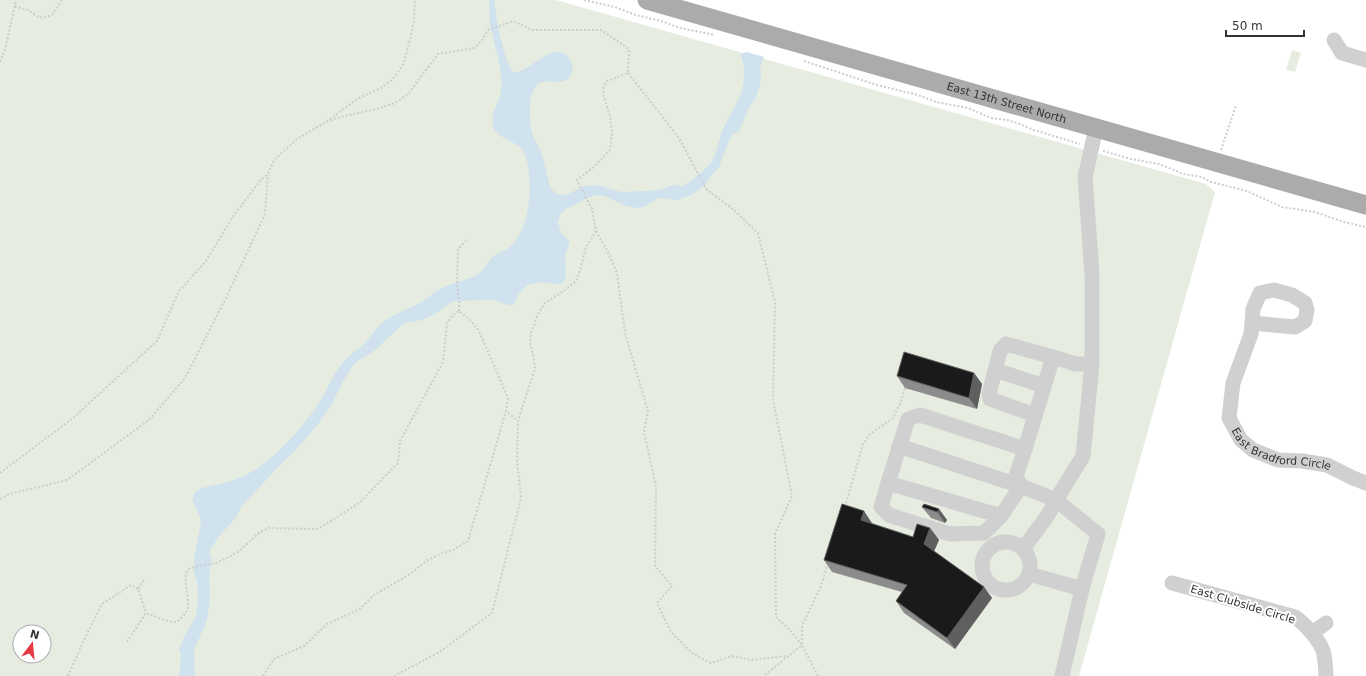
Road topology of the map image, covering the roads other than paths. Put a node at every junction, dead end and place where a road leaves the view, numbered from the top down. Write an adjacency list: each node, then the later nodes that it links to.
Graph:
1 (647, 0): 4 (main road, East 13th Street North)
2 (1334, 40): 3 (street)
3 (1366, 60)
4 (1096, 128): 5 (main road, East 13th Street North); 8 (street)
5 (1366, 205)
6 (1252, 323): 15 (street, East Bradford Circle)
7 (1053, 357): 8 (street); 9 (street); 10 (street)
8 (1092, 364): 17 (street)
9 (995, 370): 10 (street); 11 (street)
10 (1044, 386): 11 (street)
11 (1035, 415): 13 (street)
12 (899, 446): 13 (street); 14 (street); 16 (street)
13 (1025, 449): 16 (street)
14 (888, 483): 18 (street); 18 (street)
15 (1366, 483)
16 (1021, 486): 17 (street); 18 (street)
17 (1056, 500): 19 (street); 22 (street)
18 (1001, 516)
19 (1023, 549): 20 (street); 20 (street)
20 (1028, 574): 22 (street)
21 (1172, 583): 24 (street, East Clubside Circle)
22 (1082, 589): 25 (street)
23 (1326, 623): 24 (street)
24 (1312, 633): 26 (street, East Clubside Circle)
25 (1062, 676)
26 (1326, 676)

